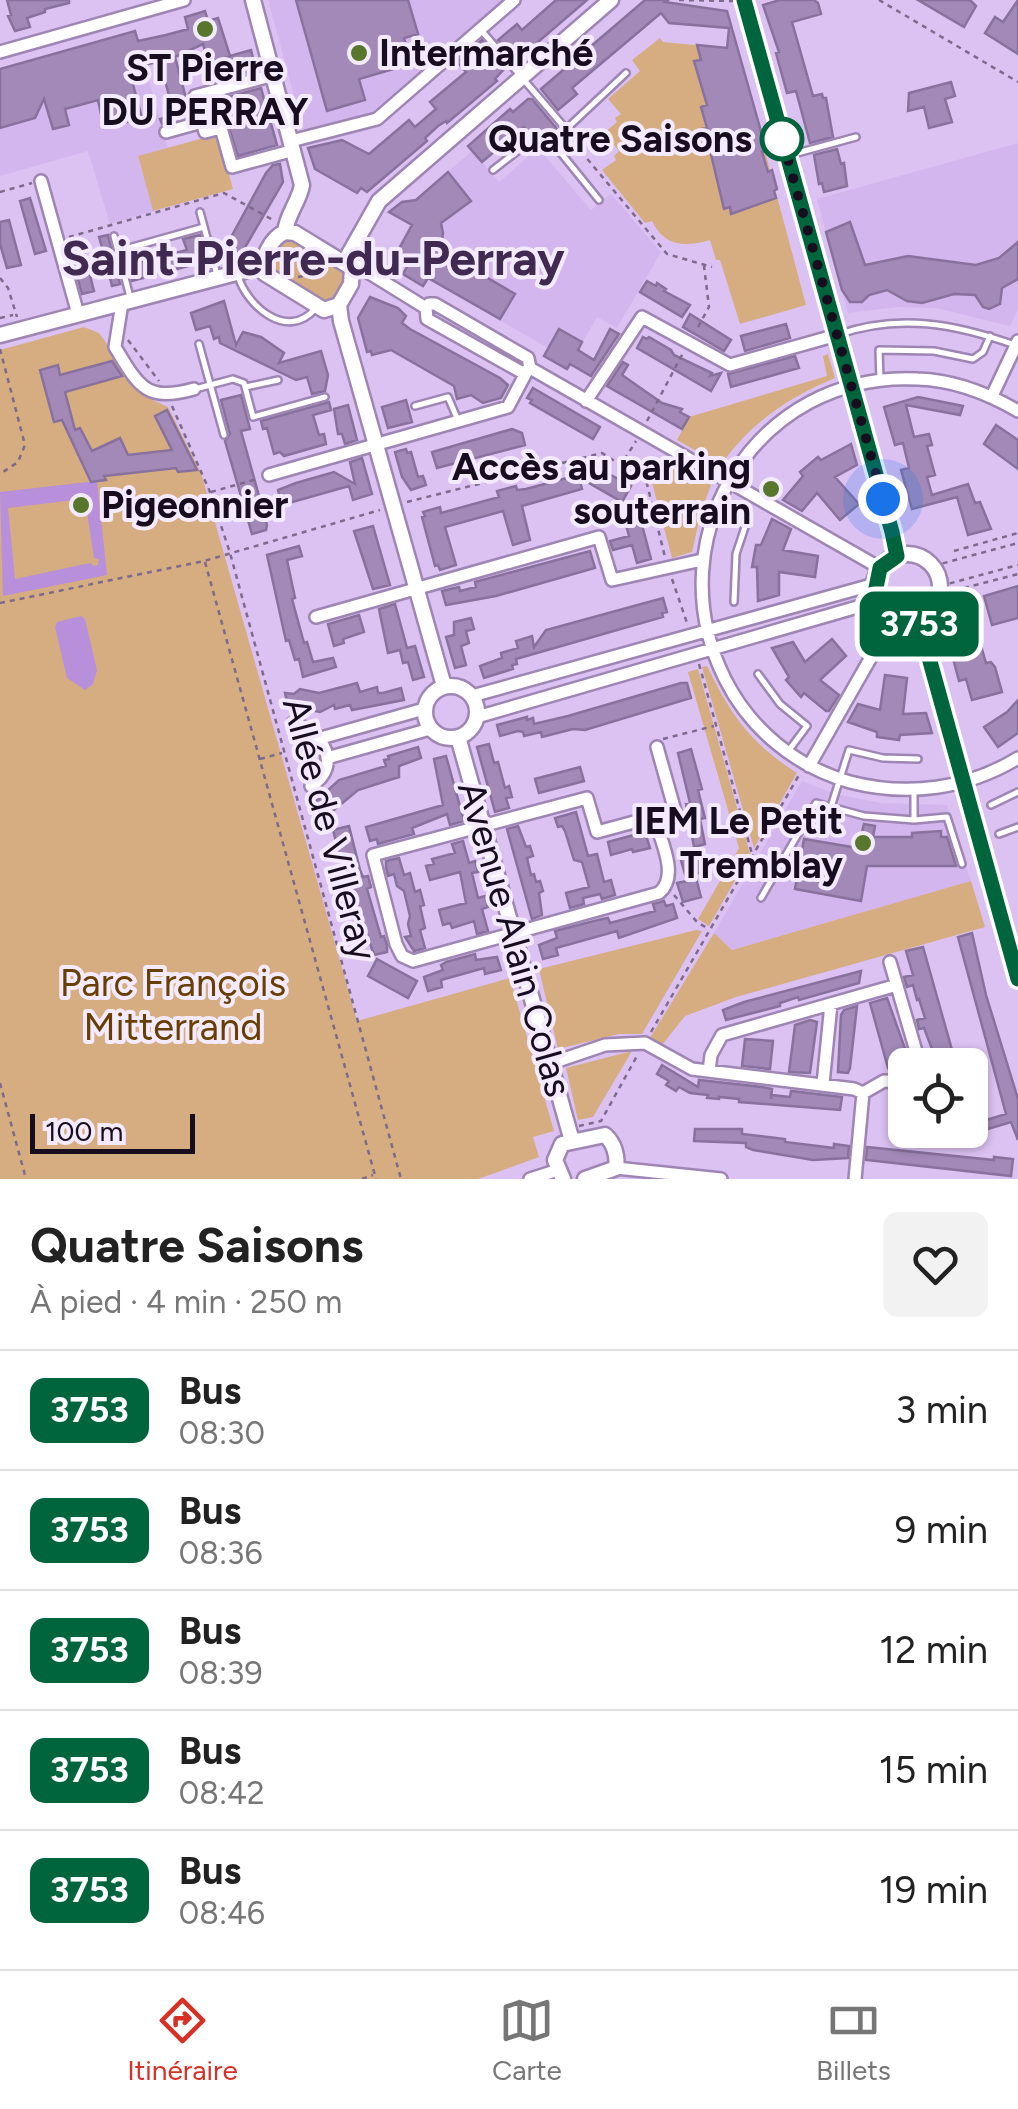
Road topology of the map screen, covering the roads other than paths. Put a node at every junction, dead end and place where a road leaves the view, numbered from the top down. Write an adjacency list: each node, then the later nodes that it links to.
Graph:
1 (184, 0): 7 (street)
2 (253, 0): 9 (street)
3 (514, 0): 6 (street)
4 (611, 0): 10 (street)
5 (741, 0): 17 (street)
6 (481, 30): 10 (lane); 16 (street)
7 (1, 48)
8 (626, 73): 12 (lane)
9 (274, 74): 11 (street); 16 (street)
10 (521, 77): 12 (lane); 26 (street)
11 (202, 122): 13 (street); 16 (street)
12 (564, 130): 15 (lane)
13 (166, 132)
14 (856, 137): 17 (lane)
15 (552, 142): 18 (lane); 20 (lane)
16 (292, 146): 23 (street)
17 (787, 155): 36 (street)
18 (493, 170)
19 (41, 180): 34 (street)
20 (600, 200)
21 (200, 212): 22 (lane)
22 (204, 227): 25 (lane); 30 (lane)
23 (285, 232): 26 (street); 27 (street)
24 (114, 236): 25 (lane)
25 (118, 251): 32 (lane)
26 (347, 263): 29 (street); 31 (street)
27 (263, 266): 28 (street); 33 (street)
28 (238, 273): 30 (street); 33 (lane)
29 (369, 276): 31 (street); 40 (street)
30 (218, 278): 32 (street)
31 (351, 284): 33 (street)
32 (127, 301): 34 (street); 46 (street)
33 (327, 307): 54 (street)
34 (78, 314): 35 (street)
35 (0, 334)
36 (837, 335): 37 (lane); 44 (street); 49 (street)
37 (990, 336): 39 (lane); 42 (lane)
38 (200, 344): 43 (lane)
39 (1017, 344): 48 (street)
40 (528, 370): 49 (street); 52 (street)
41 (278, 380): 45 (lane)
42 (880, 380): 44 (street); 48 (street)
43 (210, 385): 45 (lane); 46 (lane); 53 (lane)
44 (851, 386): 56 (street); 58 (street)
45 (246, 388): 47 (lane)
46 (194, 390)
47 (326, 396)
48 (992, 396): 51 (street)
49 (586, 401): 56 (street)
50 (415, 406): 52 (lane)
51 (1018, 411)
52 (458, 422): 54 (street)
53 (224, 435)
54 (376, 444): 55 (street); 62 (street)
55 (269, 475)
56 (728, 482): 57 (street); 60 (street)
57 (717, 503): 59 (street); 64 (lane)
58 (897, 556): 60 (street); 67 (street)
59 (702, 560): 62 (street); 68 (street)
60 (880, 568): 61 (street)
61 (874, 584): 63 (street); 68 (street)
62 (417, 588): 65 (street); 71 (street)
63 (878, 601): 66 (street); 69 (street)
64 (734, 602)
65 (316, 617)
66 (894, 617): 67 (street); 84 (street)
67 (918, 618): 86 (street)
68 (706, 631): 69 (street); 72 (street)
69 (711, 649): 74 (street); 80 (street)
70 (758, 674): 80 (lane)
71 (444, 686): 72 (street); 73 (street)
72 (472, 696): 74 (street)
73 (424, 709): 76 (street); 77 (street)
74 (477, 717): 78 (street, Avenue Alain Colas)
75 (293, 722): 77 (street)
76 (430, 729): 78 (street, Avenue Alain Colas); 81 (street)
77 (321, 738): 81 (street)
78 (458, 738): 94 (street, Avenue Alain Colas)
79 (658, 747): 92 (street)
80 (787, 752): 84 (street)
81 (327, 758): 87 (street)
82 (918, 759): 85 (lane)
83 (1015, 764): 86 (street)
84 (809, 766): 85 (street)
85 (839, 779): 88 (street); 91 (lane)
86 (964, 783): 88 (street); 101 (street)
87 (311, 786)
88 (914, 790): 93 (lane)
89 (1018, 792): 90 (lane)
90 (991, 805)
91 (831, 807): 93 (lane); 98 (lane)
92 (654, 817): 94 (street); 99 (street)
93 (914, 820): 97 (lane)
94 (482, 825): 99 (street, Avenue Alain Colas); 99 (street)
95 (1018, 827): 96 (lane)
96 (999, 834)
97 (962, 864)
98 (761, 898)
99 (512, 934): 105 (street, Avenue Alain Colas)
100 (890, 962): 102 (street)
101 (1018, 978)
102 (897, 985): 103 (street); 104 (street)
103 (830, 1004): 106 (street); 108 (street)
104 (915, 1048)
105 (549, 1064): 106 (street); 110 (street, Avenue Alain Colas)
106 (709, 1071): 108 (street)
107 (888, 1081): 109 (street)
108 (823, 1084): 109 (street)
109 (863, 1094): 116 (street)
110 (570, 1135): 111 (street); 112 (street)
111 (616, 1168): 114 (street); 115 (street)
112 (561, 1174): 113 (street)
113 (530, 1179)
114 (585, 1179)
115 (721, 1179)
116 (855, 1179)

